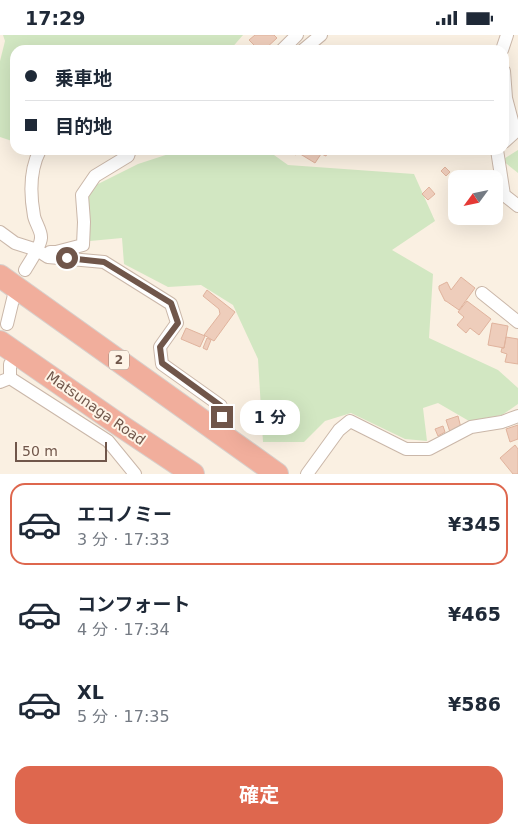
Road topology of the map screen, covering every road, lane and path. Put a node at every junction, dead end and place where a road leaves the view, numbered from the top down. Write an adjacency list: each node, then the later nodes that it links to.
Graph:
1 (287, 35): 4 (street)
2 (297, 35): 5 (street)
3 (320, 35): 6 (street)
4 (278, 45)
5 (287, 45)
6 (309, 45)
7 (509, 109): 8 (street)
8 (509, 137)
9 (37, 155): 14 (street)
10 (128, 155): 14 (street)
11 (498, 155): 12 (street)
12 (518, 206)
13 (0, 232): 14 (street)
14 (37, 251): 15 (street); 24 (street)
15 (24, 270)
16 (0, 276): 24 (highway, 2)
17 (482, 293): 19 (street)
18 (14, 295): 20 (street)
19 (518, 322)
20 (3, 333): 25 (highway, Matsunaga Road)
21 (10, 364): 22 (street)
22 (5, 380): 25 (street)
23 (518, 416): 31 (street)
24 (215, 429): 26 (highway, 2)
25 (113, 432): 27 (street); 28 (highway, Matsunaga Road)
26 (238, 445): 29 (highway, 2); 30 (highway)
27 (135, 474)
28 (193, 474)
29 (277, 474)
30 (284, 474)
31 (307, 474)

